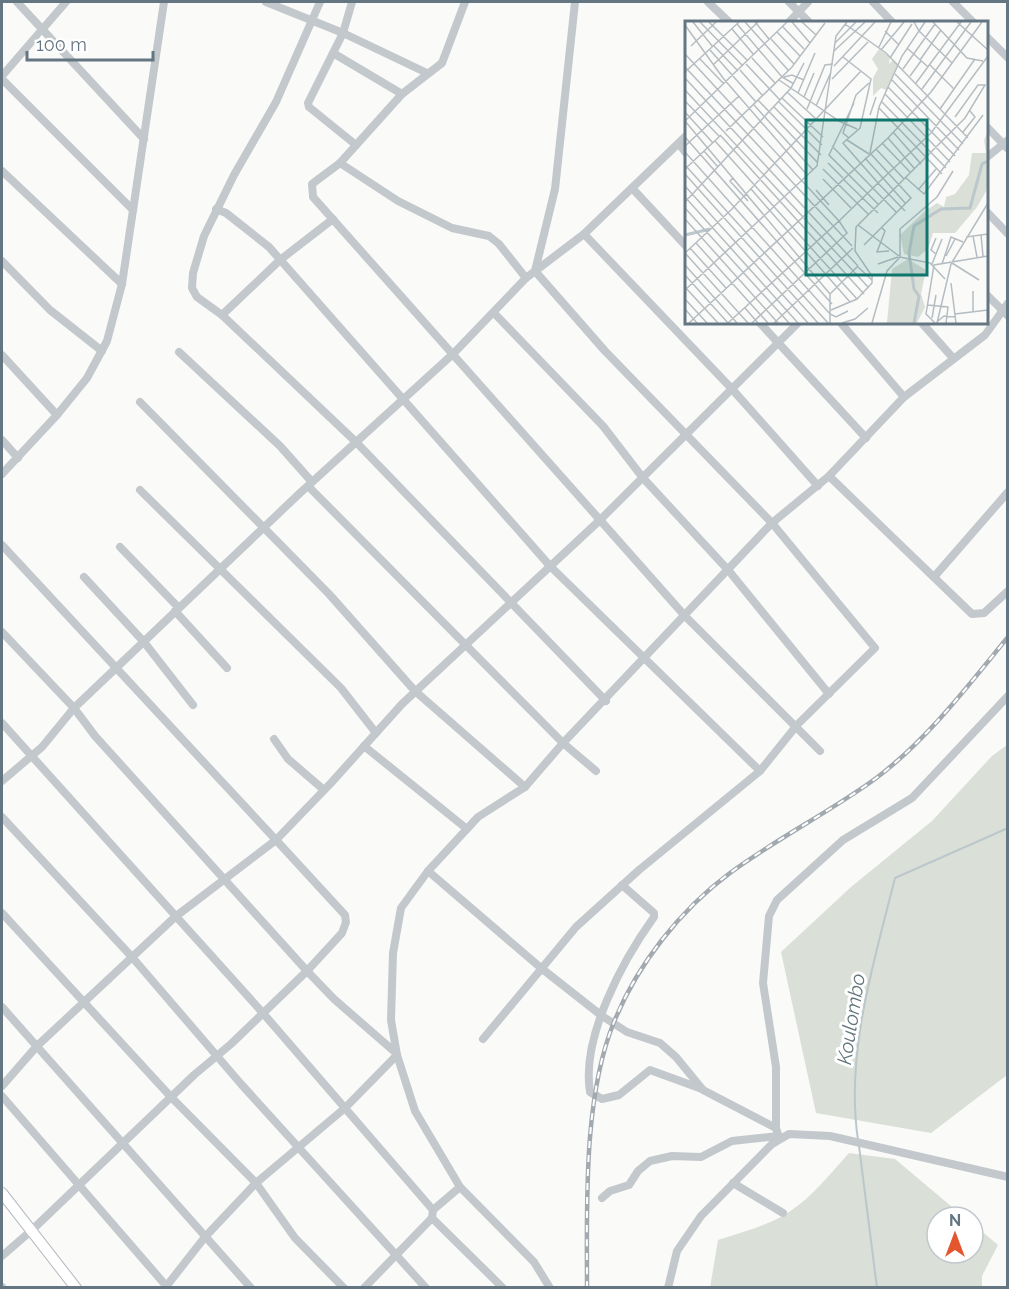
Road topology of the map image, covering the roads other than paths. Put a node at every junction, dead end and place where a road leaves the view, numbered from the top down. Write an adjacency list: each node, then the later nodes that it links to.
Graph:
1 (17, 2): 21 (street)
2 (66, 2): 21 (street)
3 (164, 2): 31 (street)
4 (266, 2): 15 (street)
5 (320, 2): 15 (street)
6 (352, 2): 22 (street)
7 (465, 2): 26 (street)
8 (575, 2): 49 (street)
9 (708, 2): 16 (street)
10 (789, 2): 14 (street)
11 (808, 2): 14 (street)
12 (873, 2): 19 (street)
13 (953, 2): 20 (street)
14 (799, 11): 17 (street); 18 (street)
15 (312, 21): 22 (street); 40 (street)
16 (728, 21)
17 (790, 21)
18 (808, 21)
19 (891, 21)
20 (972, 21)
21 (44, 29): 27 (street); 31 (street)
22 (343, 33): 24 (street); 26 (street)
23 (988, 37): 25 (street)
24 (333, 53): 28 (street); 34 (street)
25 (1008, 58)
26 (427, 73): 28 (street)
27 (2, 78): 41 (street)
28 (402, 94): 34 (street)
29 (988, 127): 33 (street)
30 (685, 138): 32 (street)
31 (144, 139): 41 (street)
32 (679, 144): 35 (street); 39 (street)
33 (1006, 144): 36 (street)
34 (356, 145): 37 (street)
35 (685, 151)
36 (988, 157)
37 (340, 163): 43 (street); 50 (street)
38 (2, 171): 51 (street)
39 (632, 188): 44 (street); 46 (street)
40 (216, 209): 47 (street); 55 (street)
41 (133, 210): 51 (street)
42 (988, 212): 45 (street)
43 (333, 219): 47 (street); 63 (street)
44 (584, 234): 49 (street); 66 (street)
45 (1008, 234)
46 (685, 244)
47 (280, 260): 55 (street); 68 (street)
48 (2, 261): 61 (street)
49 (535, 271): 50 (street); 71 (street)
50 (526, 278): 54 (street)
51 (122, 284): 61 (street)
52 (988, 295): 53 (street)
53 (1006, 310): 65 (street)
54 (494, 313): 63 (street); 78 (street)
55 (222, 315): 74 (street)
56 (761, 324): 60 (street)
57 (798, 324): 60 (street)
58 (842, 324): 67 (street)
59 (923, 324): 65 (street)
60 (779, 343): 66 (street); 72 (street)
61 (102, 351): 70 (street)
62 (179, 352): 79 (street)
63 (453, 354): 68 (street); 83 (street)
64 (2, 355): 70 (street)
65 (953, 358): 67 (street)
66 (732, 389): 71 (street); 80 (street)
67 (904, 397): 72 (street)
68 (404, 399): 74 (street); 88 (street)
69 (140, 402): 85 (street)
70 (57, 415): 75 (street)
71 (687, 434): 78 (street); 84 (street)
72 (866, 438): 77 (street)
73 (2, 440): 75 (street)
74 (356, 442): 79 (street); 94 (street)
75 (18, 458): 76 (street)
76 (2, 474)
77 (829, 476): 80 (street); 92 (street)
78 (643, 478): 83 (street); 90 (street)
79 (310, 484): 85 (street); 99 (street)
80 (818, 486): 84 (street)
81 (140, 490): 89 (street)
82 (1008, 492): 92 (street)
83 (600, 520): 88 (street); 96 (street)
84 (772, 523): 90 (street); 104 (street)
85 (264, 527): 89 (street); 103 (street)
86 (2, 544): 101 (street)
87 (120, 547): 95 (street)
88 (550, 566): 94 (street); 100 (street)
89 (221, 568): 95 (street); 111 (street)
90 (729, 571): 96 (street); 104 (street)
91 (84, 577): 98 (street)
92 (934, 577): 93 (street)
93 (1008, 591)
94 (509, 604): 99 (street); 106 (street)
95 (177, 610): 98 (street); 102 (street)
96 (685, 616): 100 (street); 110 (street)
97 (2, 632): 108 (street)
98 (144, 642): 101 (street); 107 (street)
99 (465, 645): 103 (street); 113 (street)
100 (644, 660): 106 (street); 118 (street)
101 (116, 668): 108 (street); 124 (street)
102 (227, 668)
103 (416, 691): 111 (street); 120 (street)
104 (830, 694): 110 (street)
105 (1008, 696): 146 (street)
106 (606, 701): 113 (street)
107 (193, 705)
108 (74, 708): 116 (street); 126 (street)
109 (2, 723): 116 (street)
110 (797, 725): 115 (street); 118 (street)
111 (376, 733): 114 (street)
112 (274, 739): 121 (street)
113 (563, 743): 117 (street); 120 (street)
114 (364, 746): 121 (street); 123 (street)
115 (820, 751)
116 (32, 756): 119 (street); 129 (street)
117 (596, 771)
118 (760, 771): 127 (street)
119 (2, 781)
120 (525, 787): 123 (street)
121 (324, 790): 124 (street)
122 (2, 817): 130 (street)
123 (467, 829): 125 (street)
124 (276, 840): 126 (street); 132 (street)
125 (428, 871): 131 (street); 139 (street)
126 (226, 879): 129 (street); 132 (street)
127 (622, 885): 131 (street); 136 (street)
128 (2, 913): 133 (street)
129 (175, 917): 130 (street); 135 (street)
130 (132, 957): 133 (street); 140 (street)
131 (541, 968): 136 (street); 137 (street)
132 (307, 970): 135 (street); 139 (street)
133 (85, 1000): 138 (street); 144 (street)
134 (2, 1008): 138 (street)
135 (262, 1012): 140 (street); 145 (street)
136 (602, 1016): 142 (street); 142 (street)
137 (483, 1039)
138 (37, 1046): 141 (street); 147 (street)
139 (397, 1054): 145 (street); 153 (street)
140 (216, 1056): 144 (street); 148 (street)
141 (2, 1086)
142 (704, 1090): 146 (street)
143 (2, 1096): 150 (street)
144 (171, 1097): 147 (street); 151 (street)
145 (345, 1108): 148 (street); 157 (street)
146 (778, 1134): 149 (street); 152 (street); 155 (street)
147 (123, 1142): 150 (street); 159 (street)
148 (300, 1147): 151 (street); 161 (street)
149 (1008, 1177)
150 (80, 1183): 158 (street); 163 (street)
151 (256, 1183): 159 (street); 165 (street)
152 (733, 1183): 156 (street); 170 (street)
153 (460, 1186): 157 (street); 169 (street)
154 (2, 1193): 158 (street)
155 (602, 1198)
156 (783, 1213)
157 (433, 1214): 161 (street); 168 (street)
158 (32, 1230): 160 (street); 162 (street)
159 (206, 1237): 163 (street); 164 (street)
160 (2, 1256)
161 (397, 1257): 166 (street); 167 (street)
162 (76, 1287)
163 (166, 1287)
164 (251, 1287)
165 (344, 1287)
166 (364, 1287)
167 (426, 1287)
168 (503, 1287)
169 (550, 1287)
170 (668, 1287)

